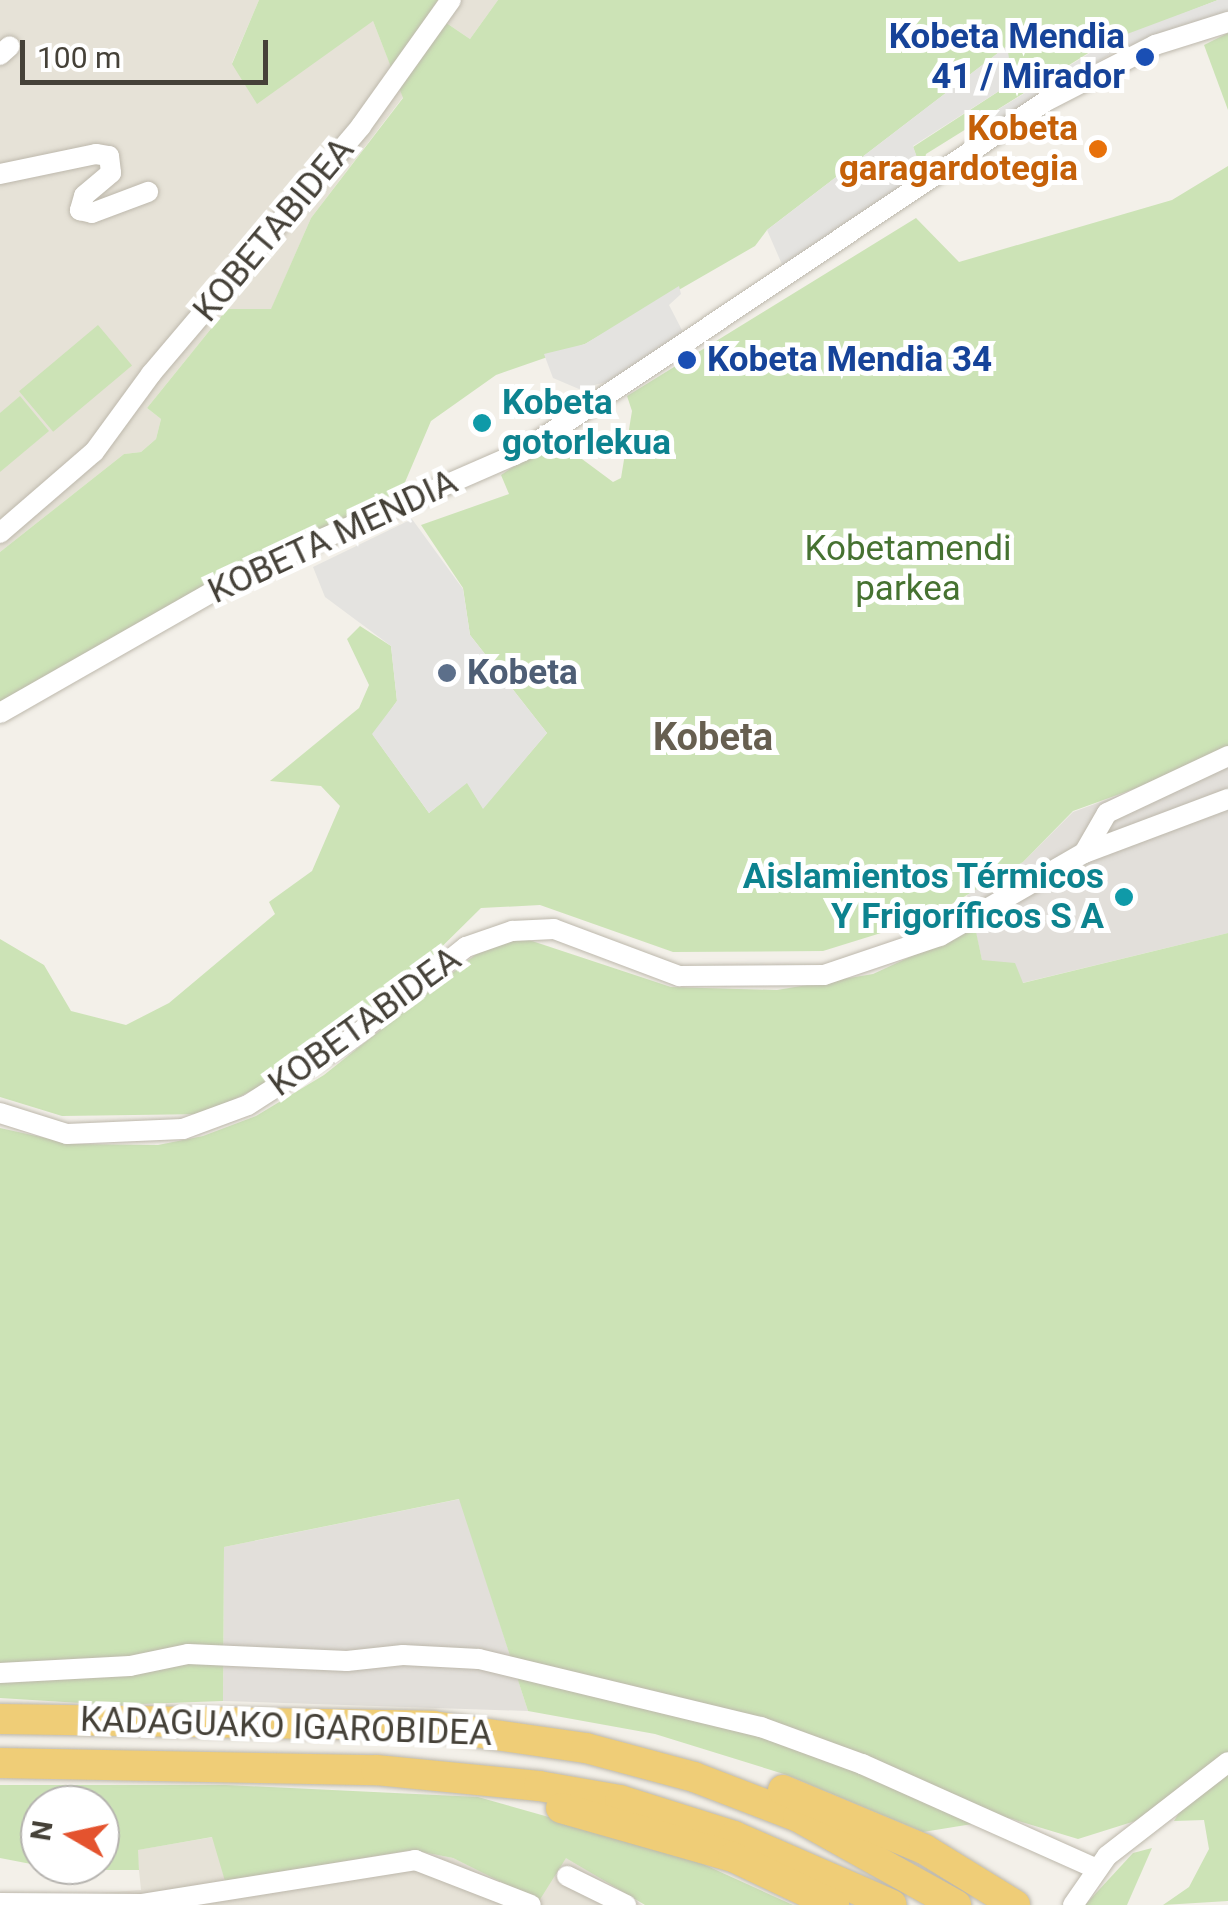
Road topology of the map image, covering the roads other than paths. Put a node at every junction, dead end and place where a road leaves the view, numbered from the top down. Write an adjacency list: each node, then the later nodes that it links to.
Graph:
1 (451, 0): 5 (street, KOBETABIDEA)
2 (1228, 22): 6 (street, KOBETA MENDIA)
3 (0, 174): 4 (street)
4 (148, 192)
5 (0, 533)
6 (0, 713)
7 (1228, 756): 9 (street)
8 (1228, 798): 9 (street, KOBETABIDEA)
9 (1084, 853): 10 (street, KOBETABIDEA)
10 (0, 1113)
11 (0, 1673): 17 (street)
12 (0, 1719): 13 (highway, KADAGUAKO IGAROBIDEA)
13 (538, 1739): 24 (highway, KADAGUAKO IGAROBIDEA); 25 (highway)
14 (0, 1762): 16 (highway, KADAGUAKO IGAROBIDEA)
15 (1228, 1762): 17 (street)
16 (483, 1780): 22 (highway); 23 (highway, KADAGUAKO IGAROBIDEA)
17 (1097, 1869): 26 (street)
18 (567, 1876): 21 (street)
19 (0, 1903): 20 (street)
20 (531, 1905)
21 (626, 1905)
22 (834, 1905)
23 (892, 1905)
24 (956, 1905)
25 (1015, 1905)
26 (1073, 1905)

